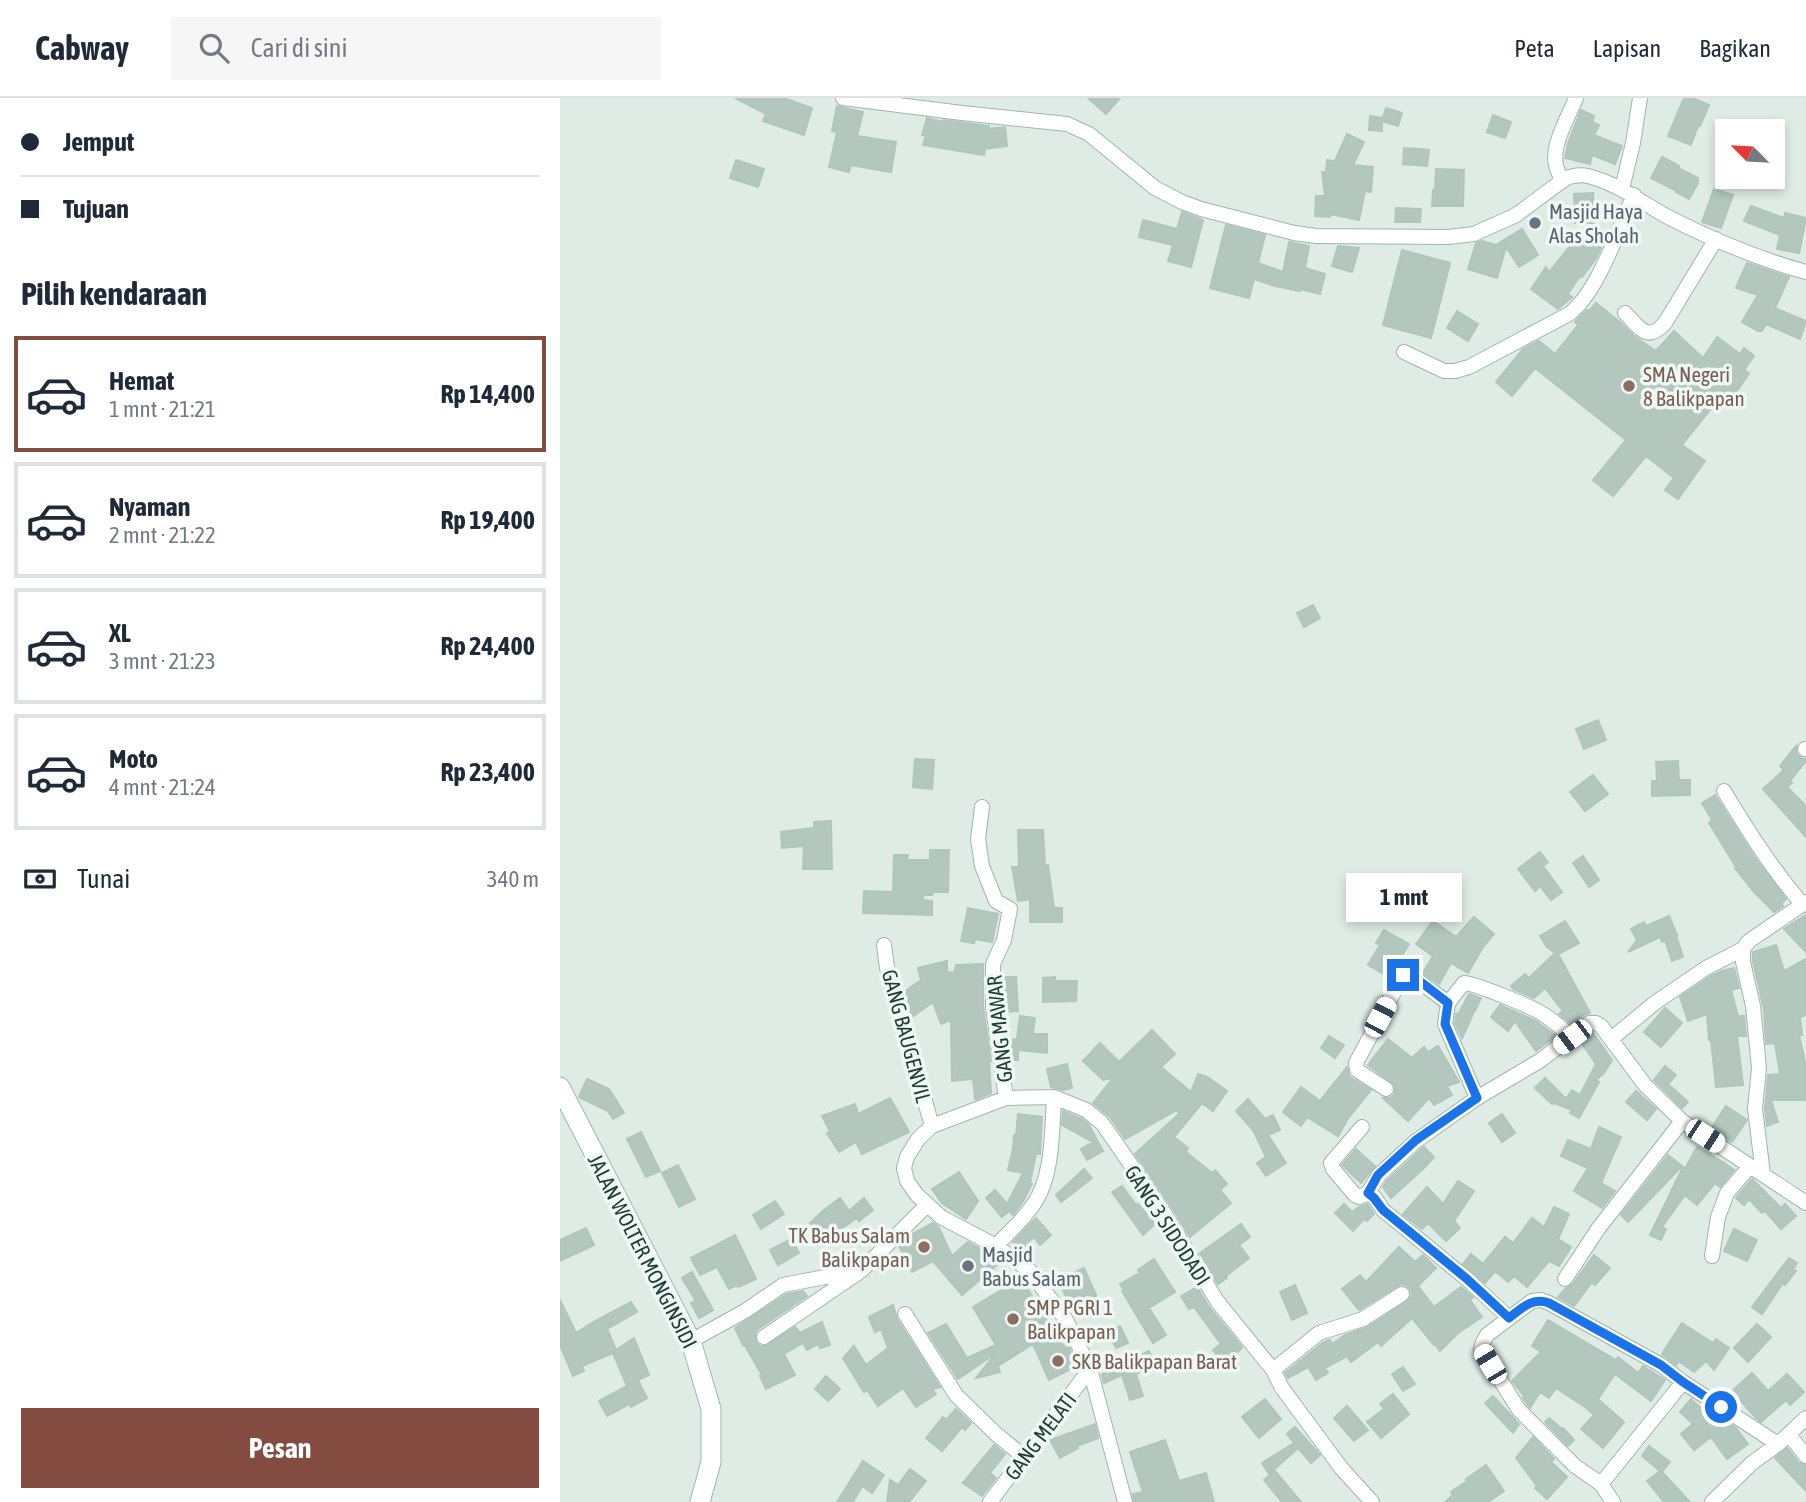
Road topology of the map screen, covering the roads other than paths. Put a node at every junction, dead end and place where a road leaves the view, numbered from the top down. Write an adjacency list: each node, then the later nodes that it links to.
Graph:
1 (843, 98): 4 (street)
2 (1576, 98): 5 (street)
3 (1640, 98): 6 (street)
4 (930, 103): 5 (street)
5 (1562, 181): 6 (street)
6 (1628, 192): 7 (street); 10 (street)
7 (1716, 239): 8 (street); 9 (street)
8 (1806, 272)
9 (1625, 313)
10 (1405, 352)
11 (1724, 791): 13 (street)
12 (982, 807): 22 (street, GANG MAWAR)
13 (1804, 903): 15 (street)
14 (884, 945): 25 (street, GANG BAUGENVIL)
15 (1743, 949): 18 (street); 28 (street)
16 (1448, 1003): 17 (street); 20 (street); 23 (street)
17 (1572, 1037): 18 (street); 23 (street)
18 (1611, 1039): 24 (street)
19 (560, 1087): 40 (main road, JALAN WOLTER MONGINSIDI)
20 (1386, 1089)
21 (1054, 1097): 22 (street, GANG 3 SIDODADI); 32 (street); 42 (street, GANG 3 SIDODADI)
22 (1006, 1098): 25 (street, GANG 3 SIDODADI)
23 (1477, 1098): 29 (street)
24 (1682, 1121): 27 (street); 35 (street)
25 (932, 1126): 31 (street, GANG 3 SIDODADI)
26 (1362, 1126): 29 (street)
27 (1750, 1166): 28 (street); 33 (street)
28 (1763, 1174): 30 (street)
29 (1368, 1193): 38 (street)
30 (1806, 1203)
31 (927, 1205): 32 (street); 34 (street)
32 (996, 1246): 41 (street)
33 (1712, 1256)
34 (862, 1270): 39 (street); 40 (street)
35 (1565, 1279)
36 (1402, 1294): 42 (street)
37 (905, 1314): 46 (street)
38 (1509, 1318): 43 (street); 48 (street)
39 (764, 1337)
40 (691, 1341): 49 (main road, JALAN WOLTER MONGINSIDI)
41 (1090, 1369): 46 (street, GANG MELATI); 51 (street)
42 (1273, 1370): 52 (street, GANG 3 SIDODADI)
43 (1683, 1382): 45 (street); 48 (street)
44 (1806, 1418): 45 (street)
45 (1783, 1439): 47 (street); 54 (street)
46 (1023, 1456): 50 (street, GANG MELATI)
47 (1806, 1456)
48 (1601, 1484): 53 (street)
49 (700, 1502)
50 (990, 1502)
51 (1125, 1502)
52 (1372, 1502)
53 (1613, 1502)
54 (1712, 1502)

